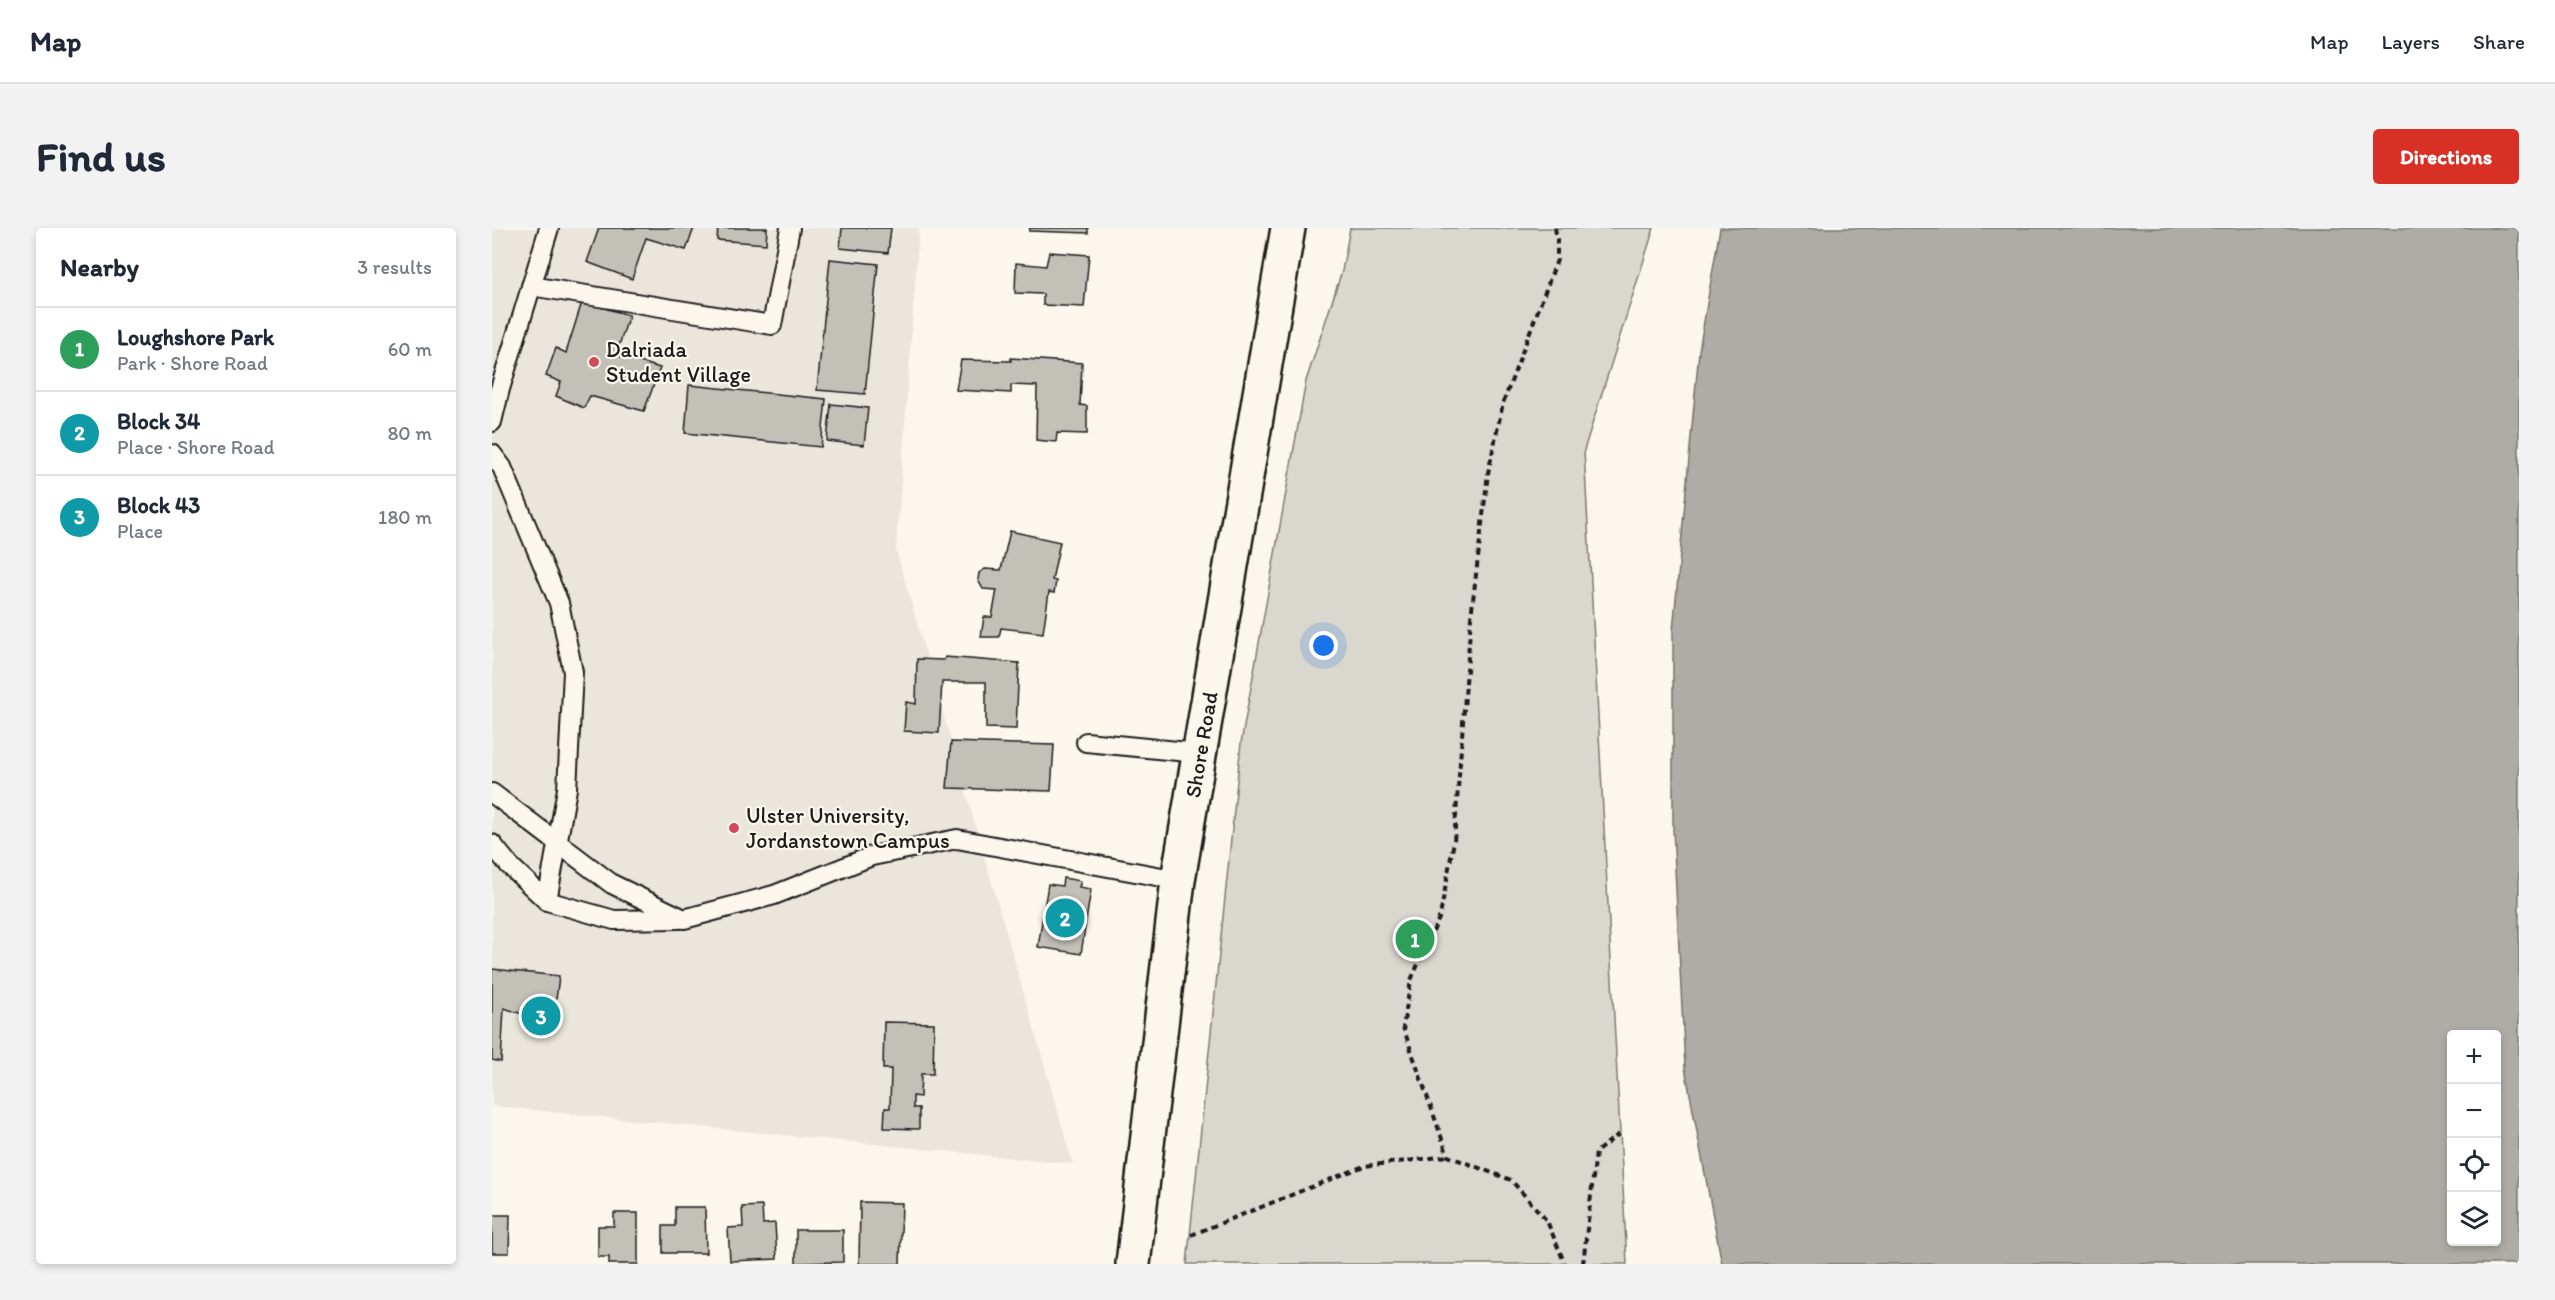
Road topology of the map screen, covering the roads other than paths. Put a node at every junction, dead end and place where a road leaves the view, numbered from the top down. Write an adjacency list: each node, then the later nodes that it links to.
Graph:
1 (549, 228): 4 (lane)
2 (790, 228): 4 (lane)
3 (1288, 228): 8 (highway, Shore Road)
4 (531, 286): 5 (lane)
5 (492, 422)
6 (492, 454): 10 (lane)
7 (1086, 742): 8 (lane)
8 (1198, 753): 12 (highway, Shore Road)
9 (492, 793): 10 (lane)
10 (558, 842): 13 (lane); 14 (lane)
11 (492, 844): 13 (lane)
12 (1178, 880): 14 (lane); 15 (highway, Shore Road)
13 (547, 901): 14 (lane)
14 (684, 919)
15 (1133, 1264)

